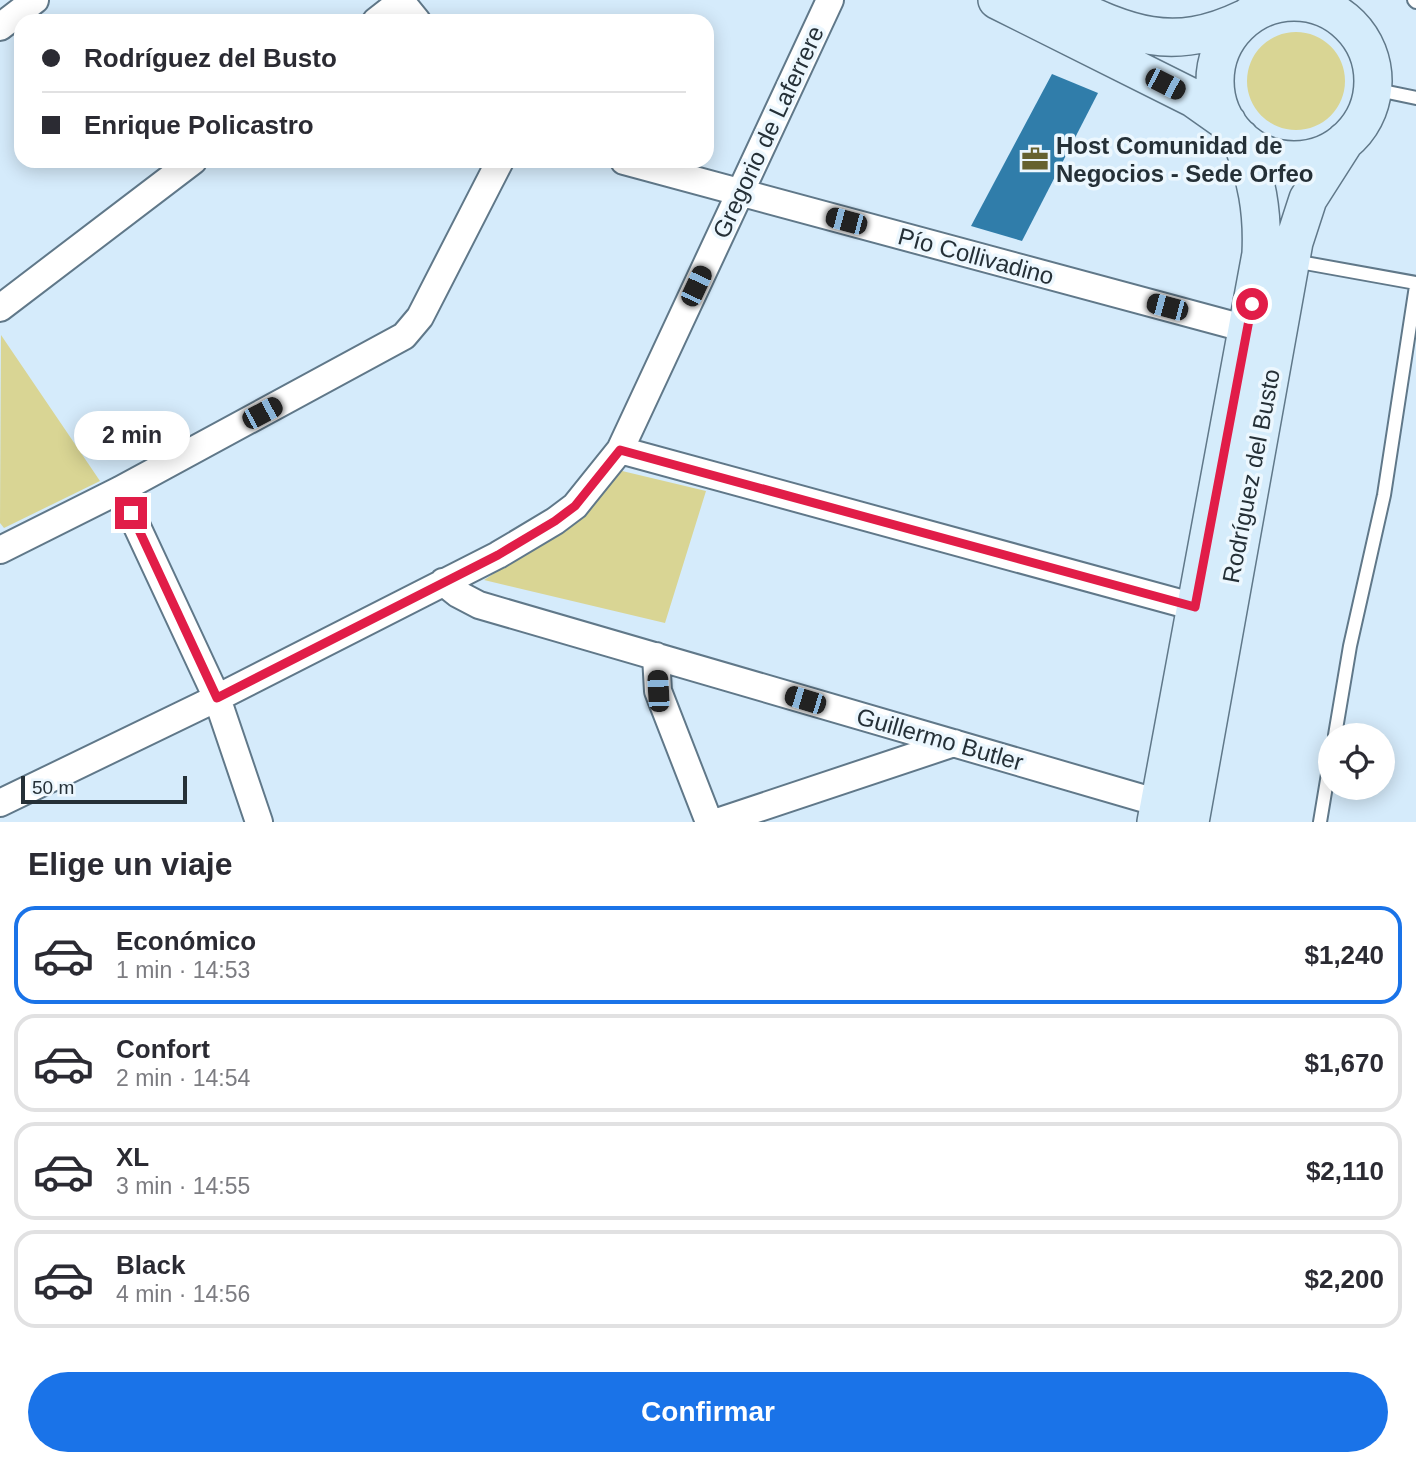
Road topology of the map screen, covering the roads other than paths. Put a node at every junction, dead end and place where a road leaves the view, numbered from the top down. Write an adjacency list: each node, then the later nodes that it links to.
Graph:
1 (35, 0): 7 (street)
2 (830, 0): 16 (street, Gregorio de Laferrere)
3 (997, 0): 11 (main road)
4 (1056, 0): 6 (main road)
5 (1349, 0): 8 (main road)
6 (1256, 11): 8 (main road); 11 (main road)
7 (16, 14)
8 (1362, 39): 9 (main road)
9 (1373, 89): 10 (lane); 12 (main road)
10 (1416, 98)
11 (1233, 130): 12 (main road); 20 (main road, Rodríguez del Busto)
12 (1345, 142): 17 (main road, Rodríguez del Busto)
13 (184, 168): 19 (street)
14 (496, 168): 22 (street)
15 (649, 168): 16 (street, Pío Collivadino)
16 (739, 193): 20 (street, Pío Collivadino); 21 (street, Gregorio de Laferrere)
17 (1290, 261): 18 (lane); 36 (main road, Rodríguez del Busto)
18 (1416, 284): 28 (lane)
19 (0, 308)
20 (1247, 329): 25 (main road, Rodríguez del Busto)
21 (620, 450): 24 (street, Gregorio de Laferrere); 25 (street)
22 (120, 490): 23 (street); 27 (street)
23 (0, 550)
24 (443, 582): 26 (street, Guillermo Butler); 27 (street, Gregorio de Laferrere)
25 (1195, 607): 32 (main road, Rodríguez del Busto)
26 (656, 656): 29 (street, Guillermo Butler); 34 (street)
27 (217, 698): 31 (street, Gregorio de Laferrere); 33 (street)
28 (1337, 723)
29 (954, 743): 32 (street, Guillermo Butler); 35 (street)
30 (1324, 800): 37 (lane)
31 (0, 803)
32 (1158, 812)
33 (259, 822)
34 (709, 822)
35 (717, 822)
36 (1190, 822)
37 (1320, 822)

